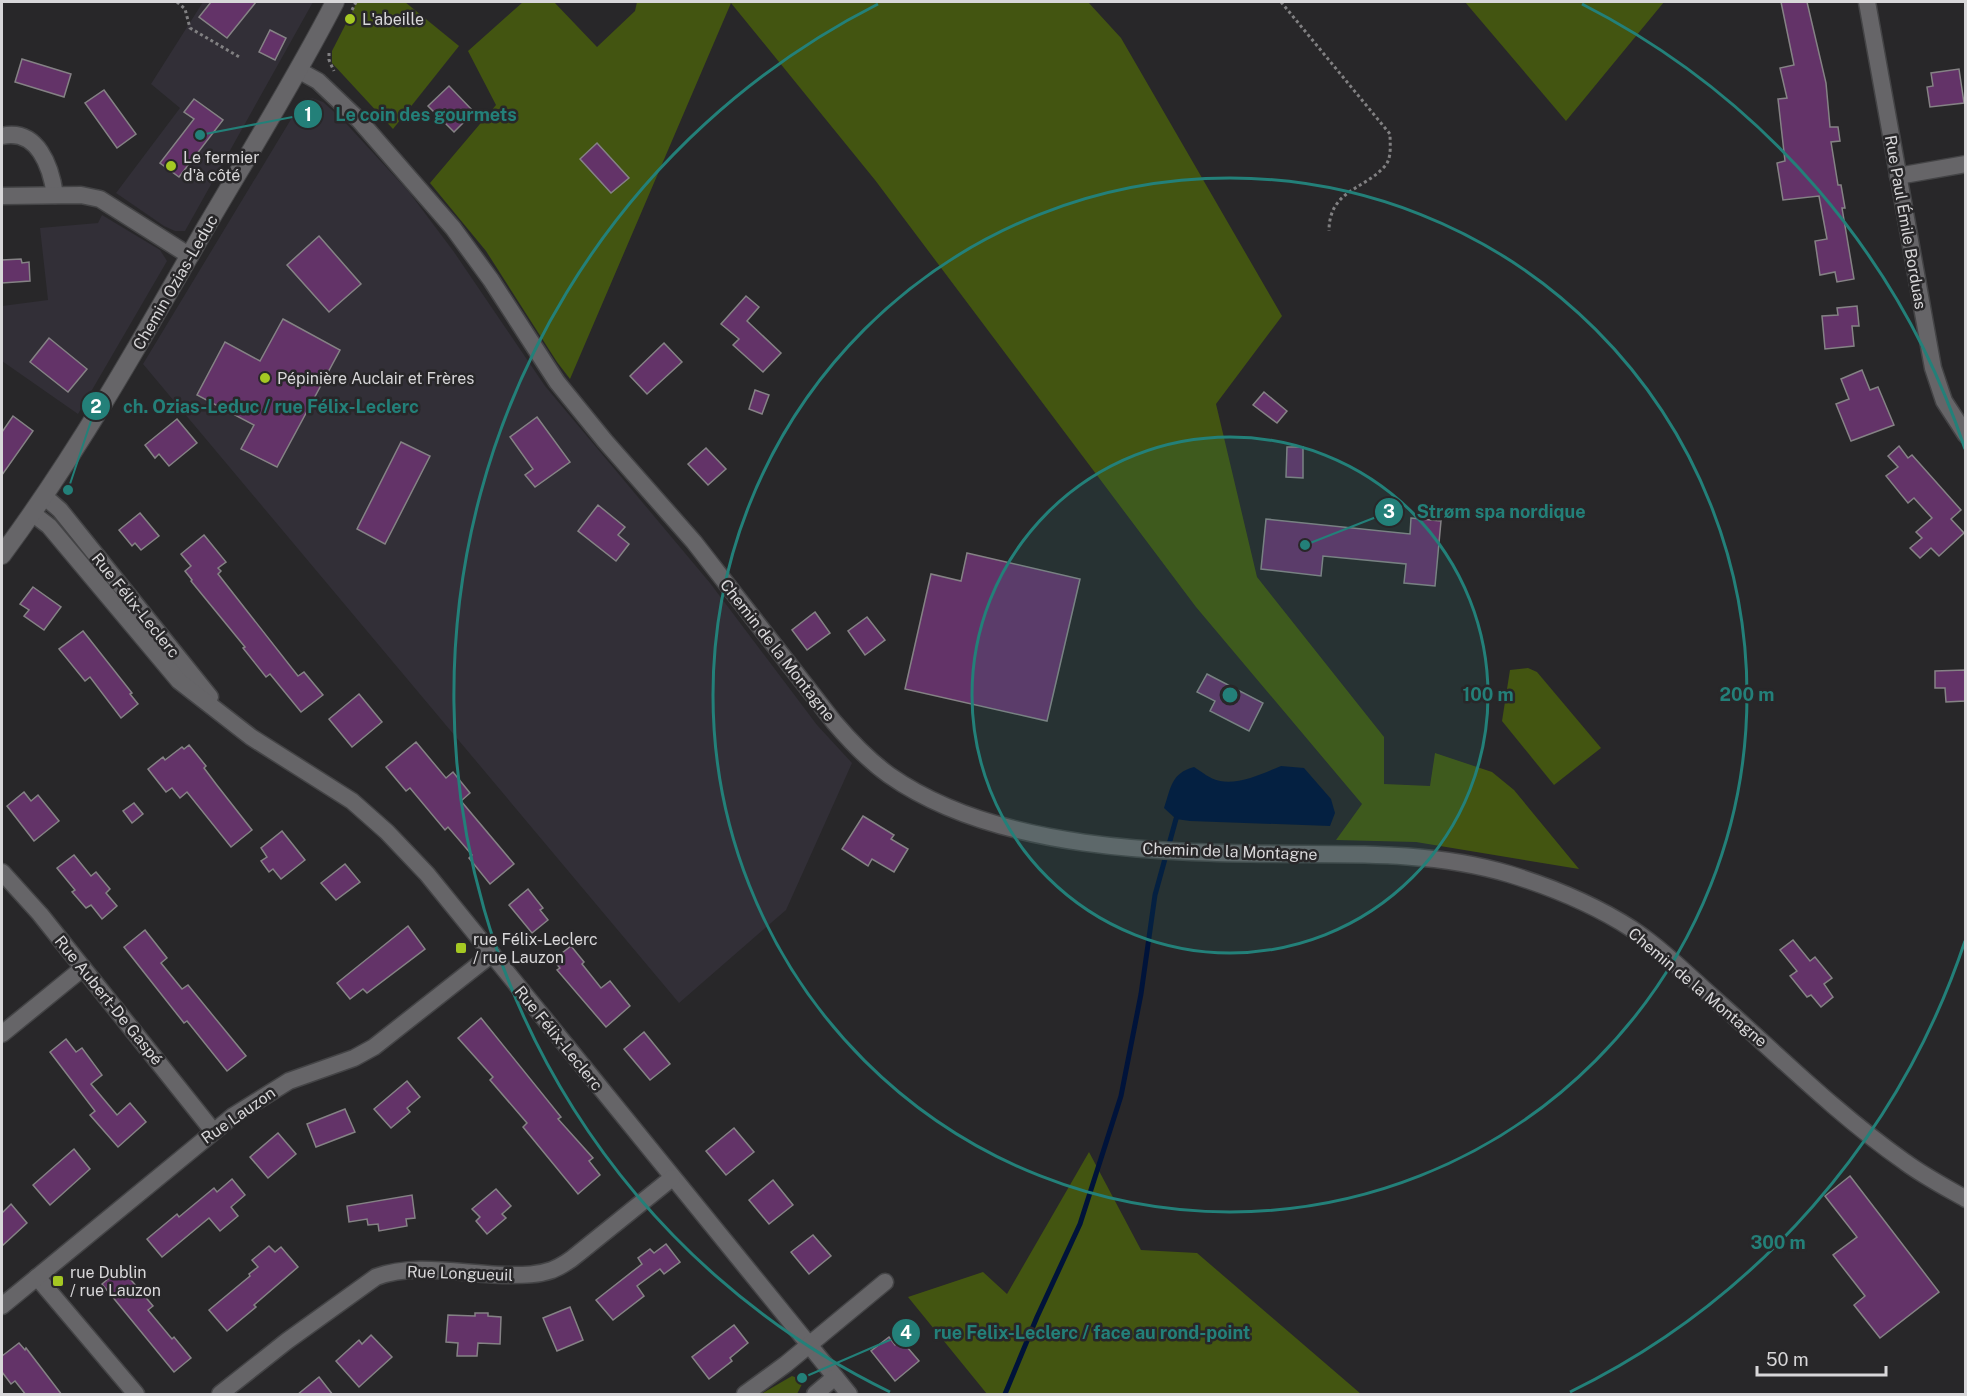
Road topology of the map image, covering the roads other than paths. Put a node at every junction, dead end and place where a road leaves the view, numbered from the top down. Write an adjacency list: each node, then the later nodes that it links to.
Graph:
1 (335, 2): 3 (street, Chemin Ozias-Leduc)
2 (1867, 2): 6 (street, Rue Paul Émile Borduas)
3 (298, 70): 9 (street, Chemin Ozias-Leduc); 21 (street, Chemin de la Montagne)
4 (2, 136): 7 (street)
5 (1965, 164): 6 (street)
6 (1898, 176): 10 (street, Rue Paul Émile Borduas)
7 (54, 195): 8 (street); 9 (street)
8 (2, 196)
9 (190, 256): 11 (street, Chemin Ozias-Leduc)
10 (1965, 435)
11 (44, 496): 12 (street, Chemin Ozias-Leduc); 14 (street, Rue Félix-Leclerc)
12 (32, 513): 13 (street, Chemin Ozias-Leduc); 14 (street, Rue Félix-Leclerc)
13 (2, 555)
14 (225, 717): 16 (street, Rue Félix-Leclerc)
15 (2, 872): 17 (street, Rue Aubert-De Gaspé)
16 (492, 954): 19 (street, Rue Lauzon); 20 (street, Rue Félix-Leclerc)
17 (83, 968): 18 (street); 19 (street, Rue Aubert-De Gaspé)
18 (2, 1034)
19 (213, 1131): 22 (street, Rue Lauzon)
20 (672, 1178): 25 (street, Rue Félix-Leclerc); 28 (street, Rue Longueuil)
21 (1965, 1199)
22 (37, 1277): 24 (street, Rue Lauzon); 27 (street)
23 (885, 1282): 25 (street)
24 (2, 1306)
25 (808, 1345): 26 (street, Rue Félix-Leclerc); 29 (street)
26 (835, 1377): 30 (street); 31 (street, Rue Félix-Leclerc)
27 (136, 1395)
28 (220, 1395)
29 (745, 1395)
30 (814, 1395)
31 (849, 1395)

